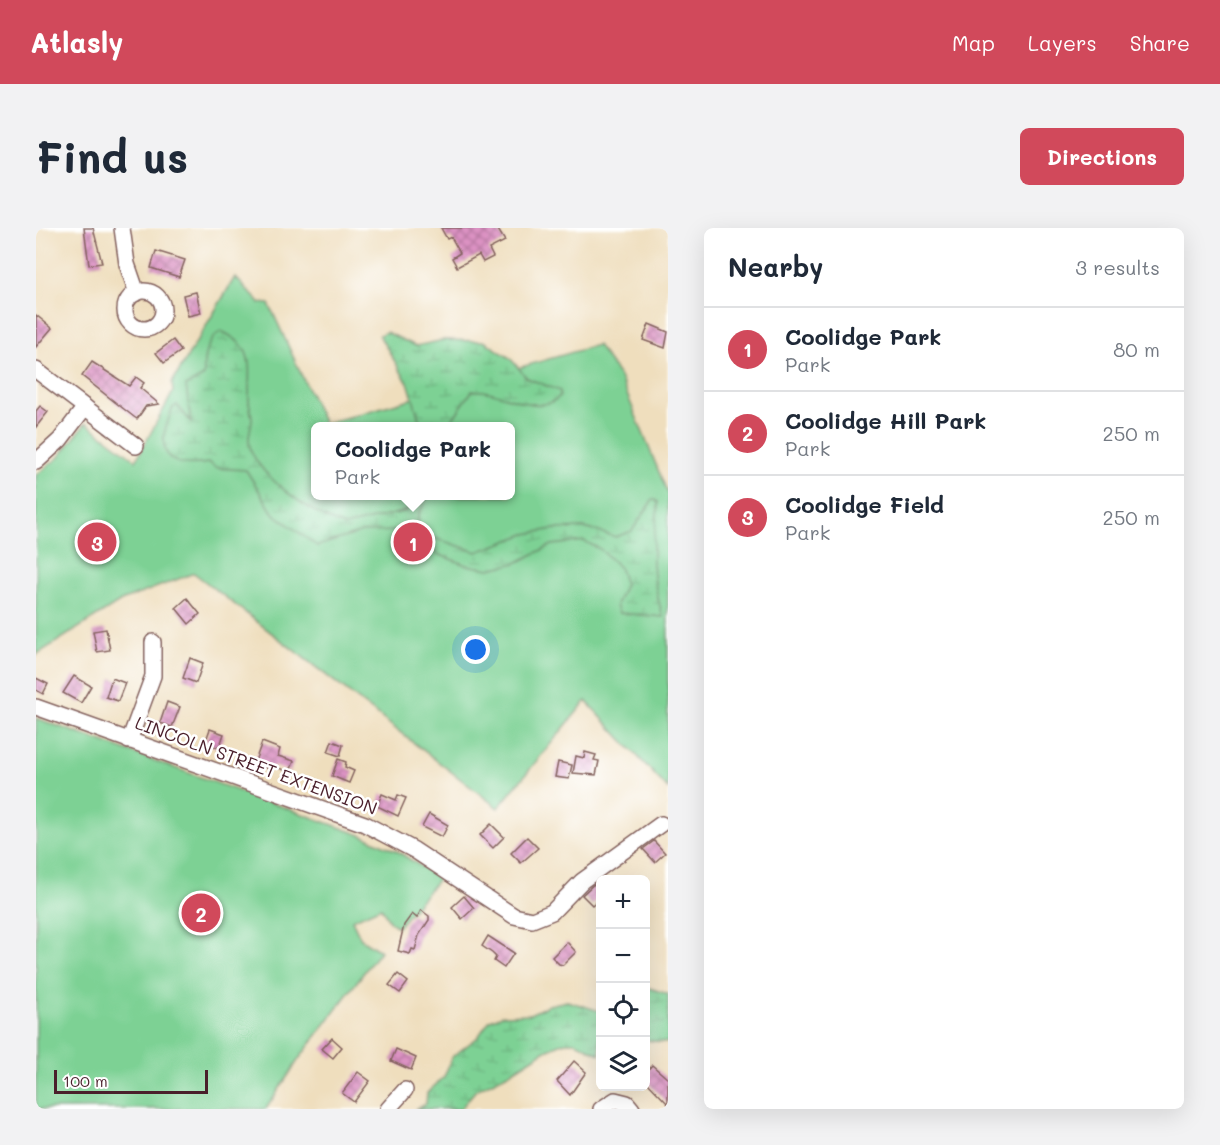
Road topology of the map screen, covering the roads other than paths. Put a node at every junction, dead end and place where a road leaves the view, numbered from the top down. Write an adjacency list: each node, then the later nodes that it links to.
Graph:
1 (122, 228): 2 (street)
2 (137, 293)
3 (36, 370): 4 (street)
4 (85, 406): 5 (street); 6 (street)
5 (136, 446)
6 (36, 462)
7 (153, 642): 9 (street)
8 (36, 707): 9 (street, LINCOLN STREET EXTENSION)
9 (129, 741): 10 (street, LINCOLN STREET EXTENSION)
10 (661, 824)
11 (405, 1090): 12 (street)
12 (388, 1109)
13 (602, 1109): 14 (street)
14 (632, 1109)

